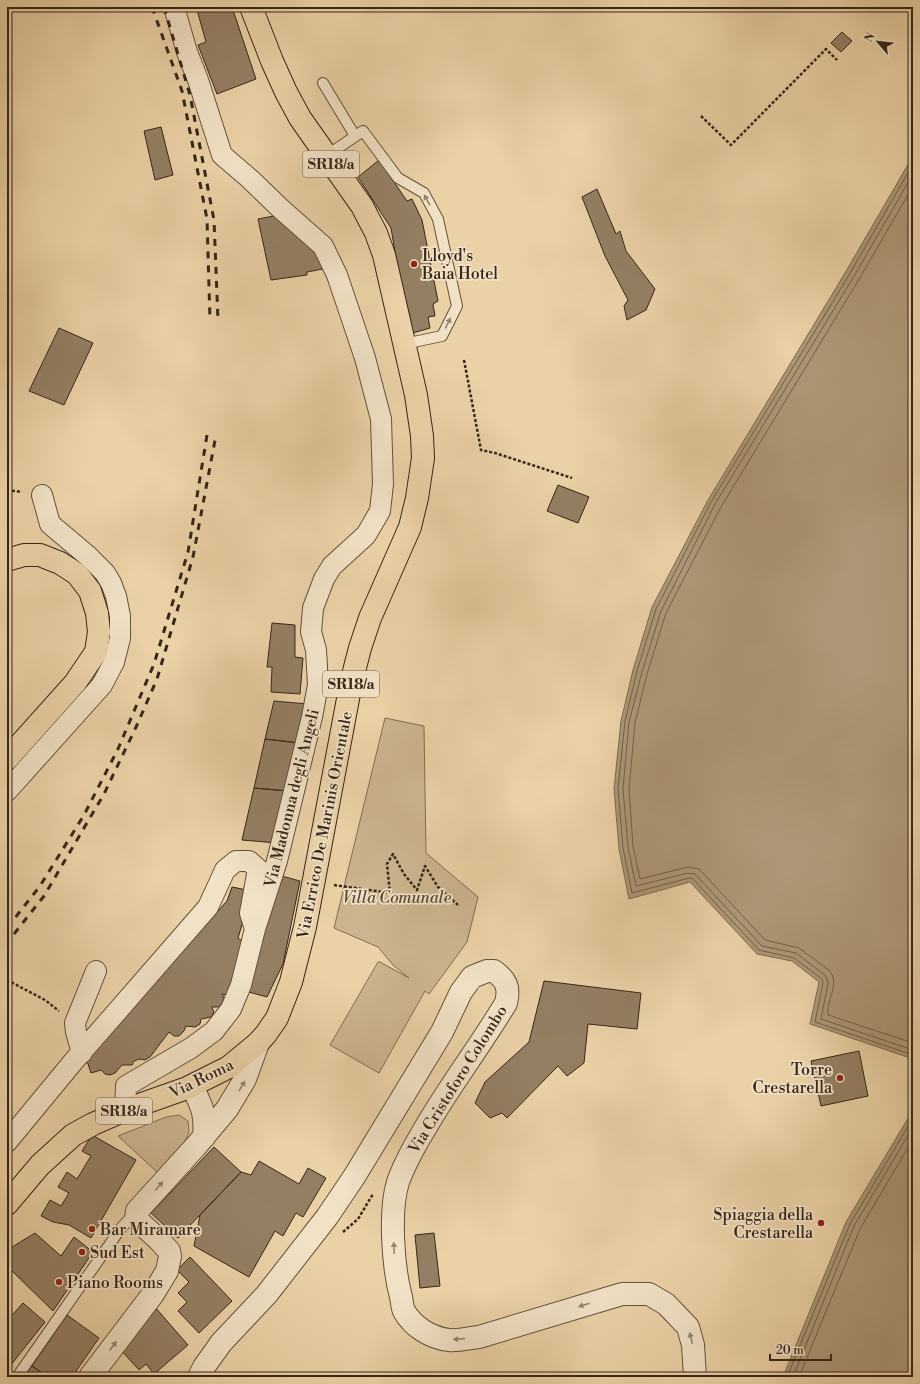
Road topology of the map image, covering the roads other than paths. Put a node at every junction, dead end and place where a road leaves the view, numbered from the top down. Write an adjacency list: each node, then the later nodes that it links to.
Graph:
1 (174, 7): 11 (street, Via Madonna degli Angeli)
2 (251, 7): 5 (main road, SR18/a)
3 (323, 83): 4 (lane)
4 (355, 136): 5 (lane); 6 (lane, one-way to 4)
5 (326, 156): 6 (main road, SR18/a)
6 (402, 334): 13 (main road, Via Errico De Marinis Orientale / SR18/a)
7 (42, 495): 10 (street)
8 (7, 560): 9 (main road)
9 (7, 758)
10 (7, 791)
11 (255, 929): 14 (street, Via Madonna degli Angeli); 16 (street, Via Madonna degli Angeli)
12 (96, 971): 14 (street)
13 (258, 1043): 15 (main road, Via Roma / SR18/a); 17 (street, one-way to 13)
14 (82, 1053): 18 (street, Via Madonna degli Angeli)
15 (192, 1086): 16 (main road, Via Roma / SR18/a); 17 (street)
16 (125, 1110): 19 (main road, Via Roma / SR18/a)
17 (204, 1137): 20 (street, one-way to 17)
18 (7, 1142)
19 (7, 1204)
20 (137, 1211): 21 (lane); 22 (street, one-way to 20)
21 (17, 1377)
22 (90, 1377)
23 (198, 1377): 24 (street, Via Cristoforo Colombo, one-way to 23)
24 (695, 1377)

